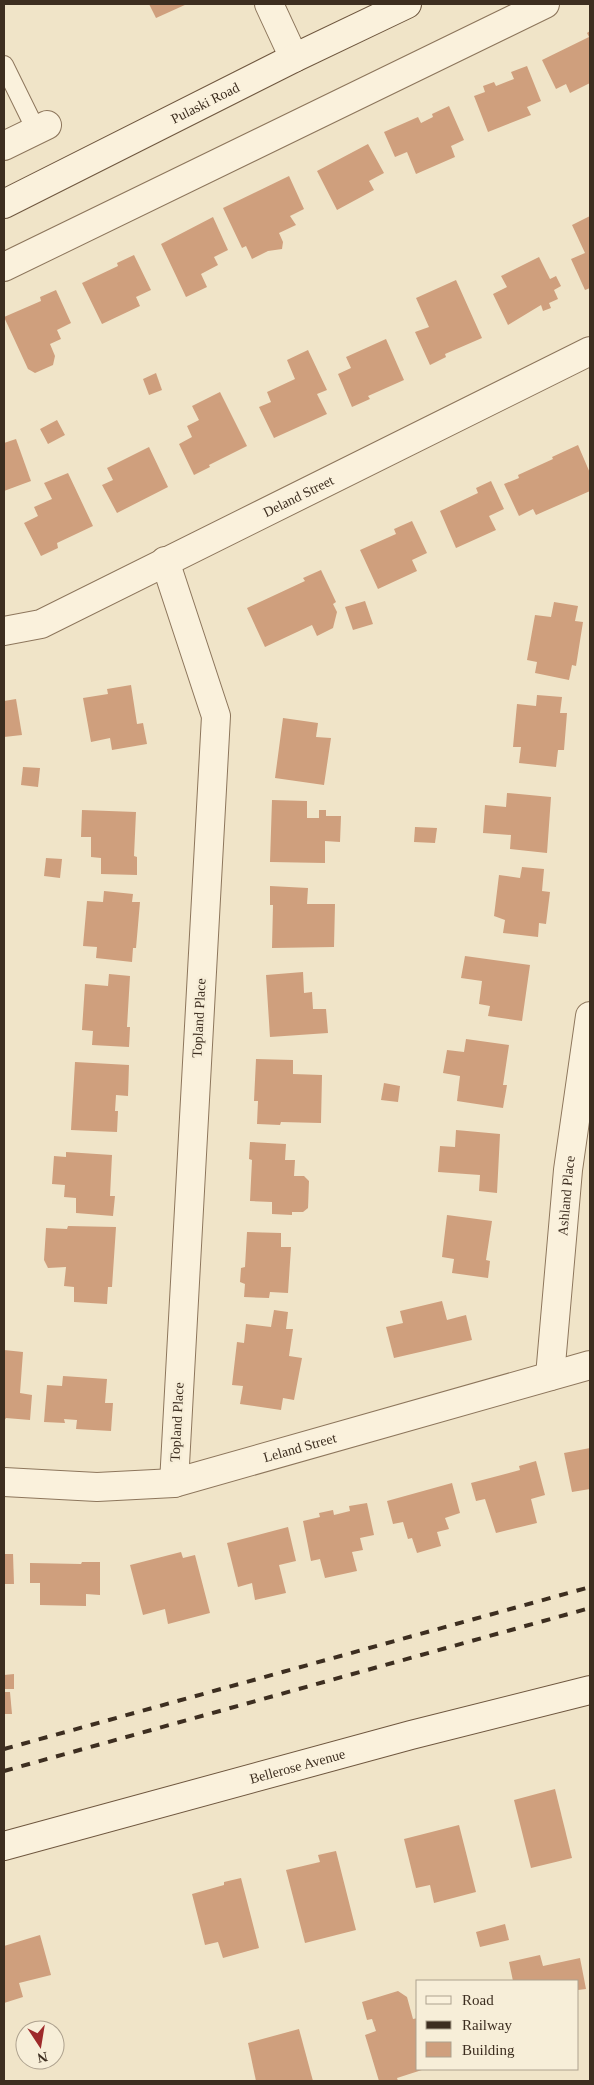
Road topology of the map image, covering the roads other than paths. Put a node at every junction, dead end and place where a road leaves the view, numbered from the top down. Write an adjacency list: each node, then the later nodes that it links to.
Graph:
1 (269, 4): 4 (street)
2 (406, 4): 4 (street, Pulaski Road)
3 (545, 4): 9 (street)
4 (294, 58): 8 (street, Pulaski Road)
5 (4, 65): 6 (lane)
6 (42, 128): 7 (street)
7 (4, 146)
8 (4, 204)
9 (4, 267)
10 (590, 351): 11 (street, Deland Street)
11 (165, 561): 12 (street, Deland Street); 17 (street, Topland Place)
12 (4, 630)
13 (590, 1016): 15 (street, Ashland Place)
14 (590, 1365): 15 (street, Leland Street)
15 (550, 1376): 17 (street, Leland Street)
16 (4, 1482): 17 (street, Leland Street)
17 (174, 1483)
18 (590, 1690): 19 (street, Bellerose Avenue)
19 (4, 1846)

